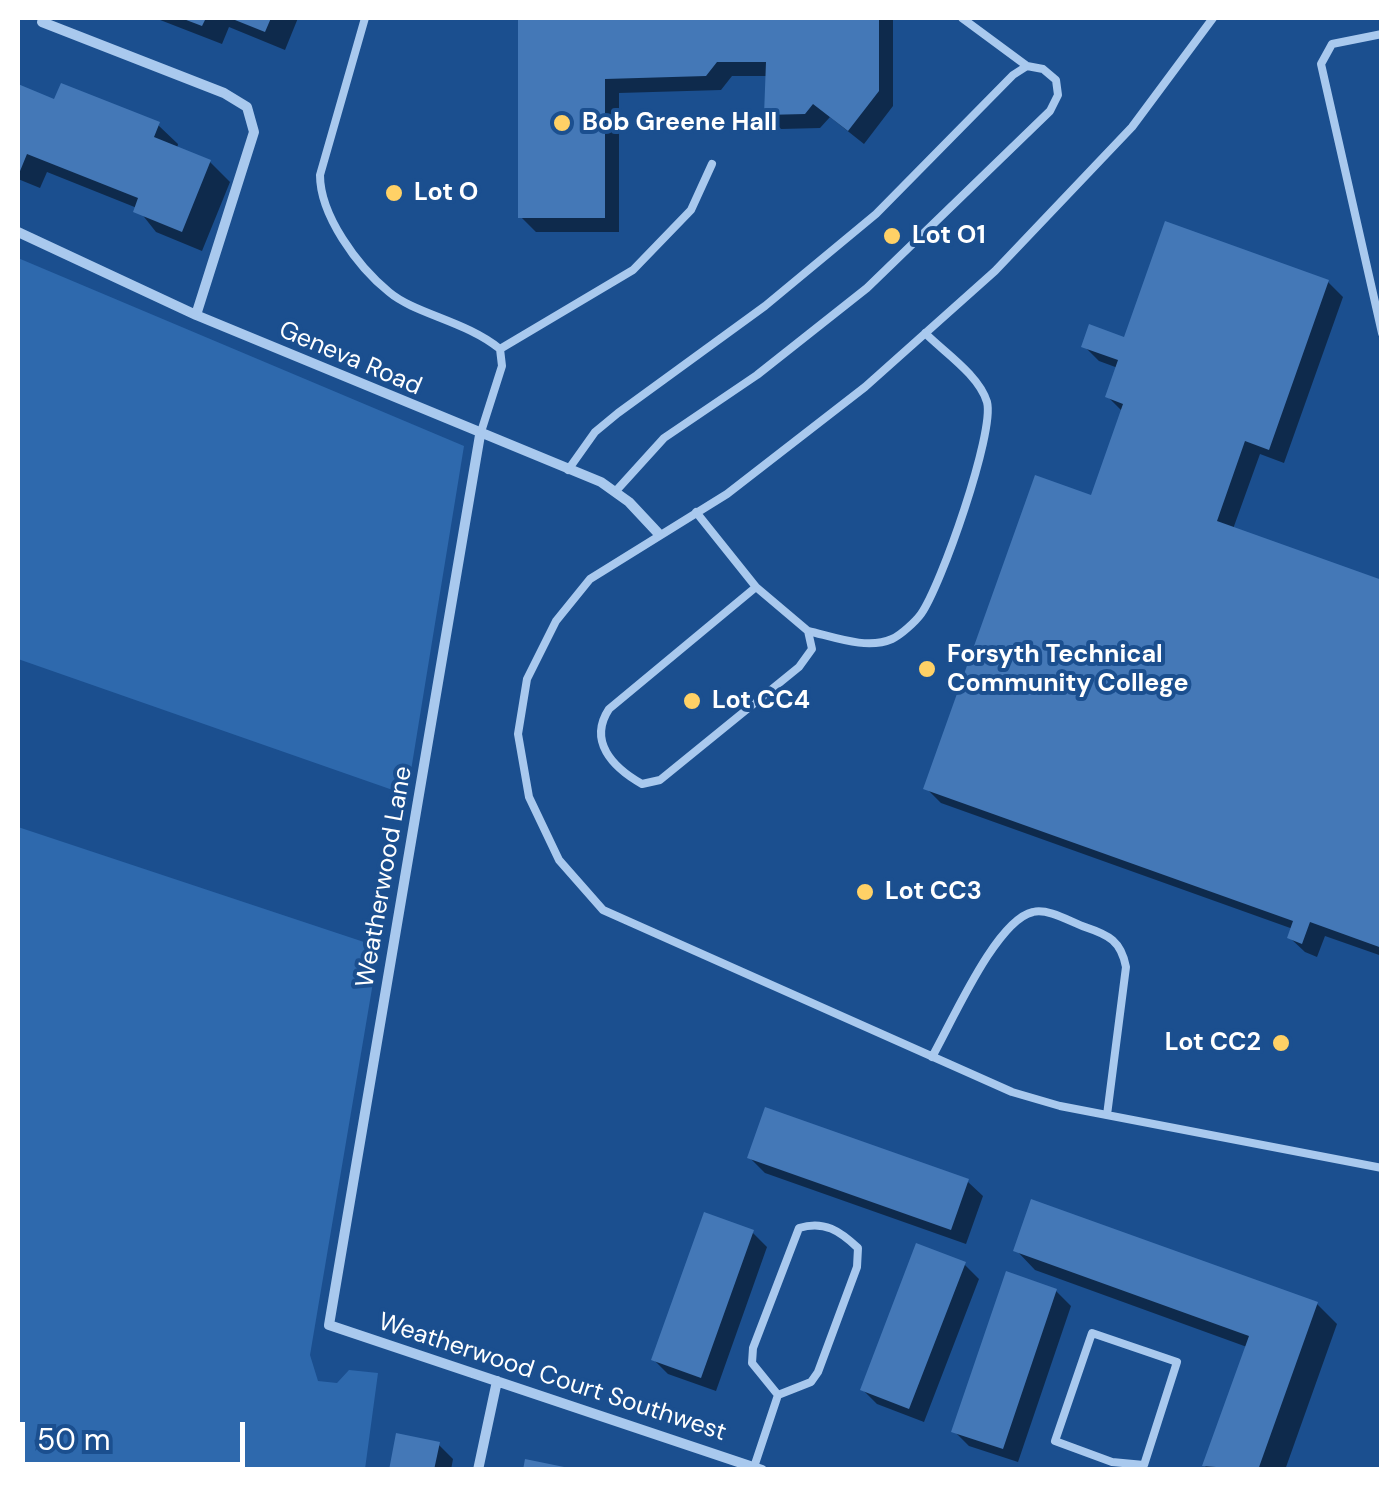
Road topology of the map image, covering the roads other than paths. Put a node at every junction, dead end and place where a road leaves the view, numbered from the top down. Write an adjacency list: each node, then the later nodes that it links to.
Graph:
1 (365, 18): 12 (lane)
2 (962, 18): 6 (lane)
3 (1213, 18): 10 (lane)
4 (42, 22): 9 (street)
5 (1382, 34): 11 (lane)
6 (1028, 66): 14 (lane); 15 (lane)
7 (712, 164): 12 (lane)
8 (18, 232): 9 (street, Geneva Road)
9 (196, 315): 13 (street, Geneva Road)
10 (925, 333): 16 (lane); 19 (lane)
11 (1382, 334)
12 (500, 349): 13 (lane)
13 (480, 435): 14 (street, Geneva Road); 23 (street, Weatherwood Lane)
14 (568, 470): 15 (street, Geneva Road)
15 (615, 492): 17 (street, Geneva Road)
16 (696, 512): 17 (lane); 18 (lane)
17 (658, 533): 20 (lane)
18 (756, 586): 19 (lane); 19 (lane)
19 (808, 632)
20 (932, 1057): 21 (lane); 21 (lane)
21 (1106, 1116): 22 (lane)
22 (1382, 1168)
23 (329, 1325): 24 (street, Weatherwood Court Southwest)
24 (497, 1381): 27 (street, Weatherwood Court Southwest); 28 (street)
25 (778, 1394): 25 (lane); 27 (lane)
26 (1112, 1466): 26 (lane)
27 (758, 1468)
28 (478, 1470)

